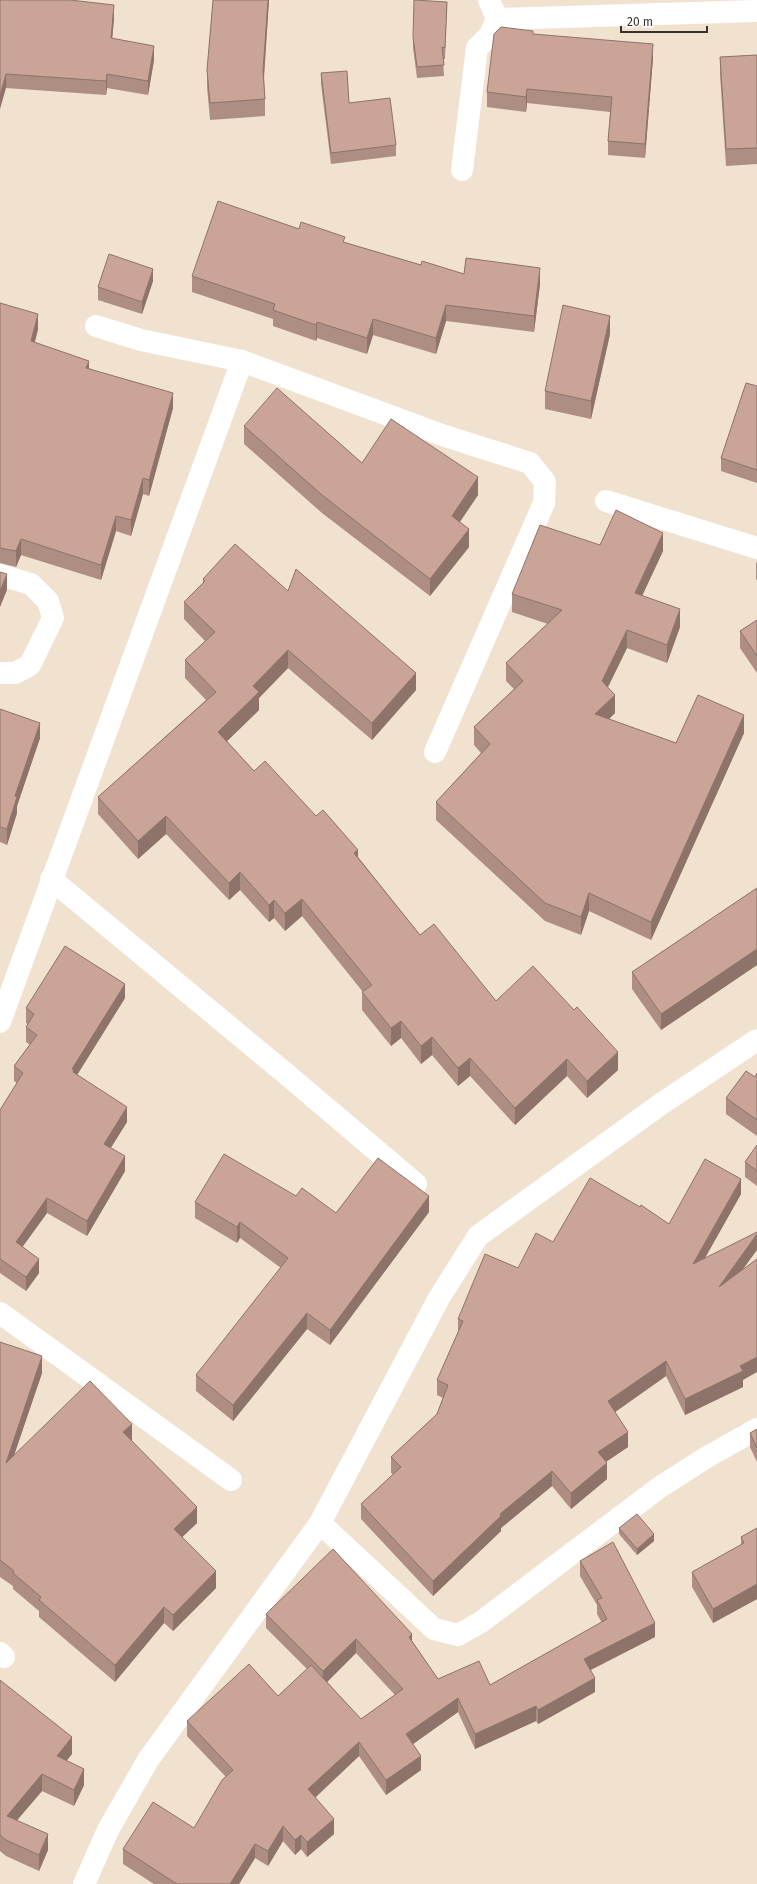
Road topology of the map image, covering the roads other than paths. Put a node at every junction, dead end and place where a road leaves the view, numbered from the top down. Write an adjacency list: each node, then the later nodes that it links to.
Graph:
1 (493, 10): 2 (street); 3 (street)
2 (757, 11)
3 (462, 170)
4 (96, 326): 5 (street)
5 (242, 361): 10 (street); 11 (street)
6 (606, 501): 7 (street)
7 (757, 548)
8 (0, 575): 9 (street)
9 (0, 673)
10 (435, 752)
11 (51, 880): 12 (street); 14 (street)
12 (0, 1022)
13 (757, 1040): 18 (street)
14 (416, 1184)
15 (0, 1313): 17 (street)
16 (757, 1429): 18 (street)
17 (231, 1480)
18 (320, 1523): 19 (street)
19 (84, 1884)

